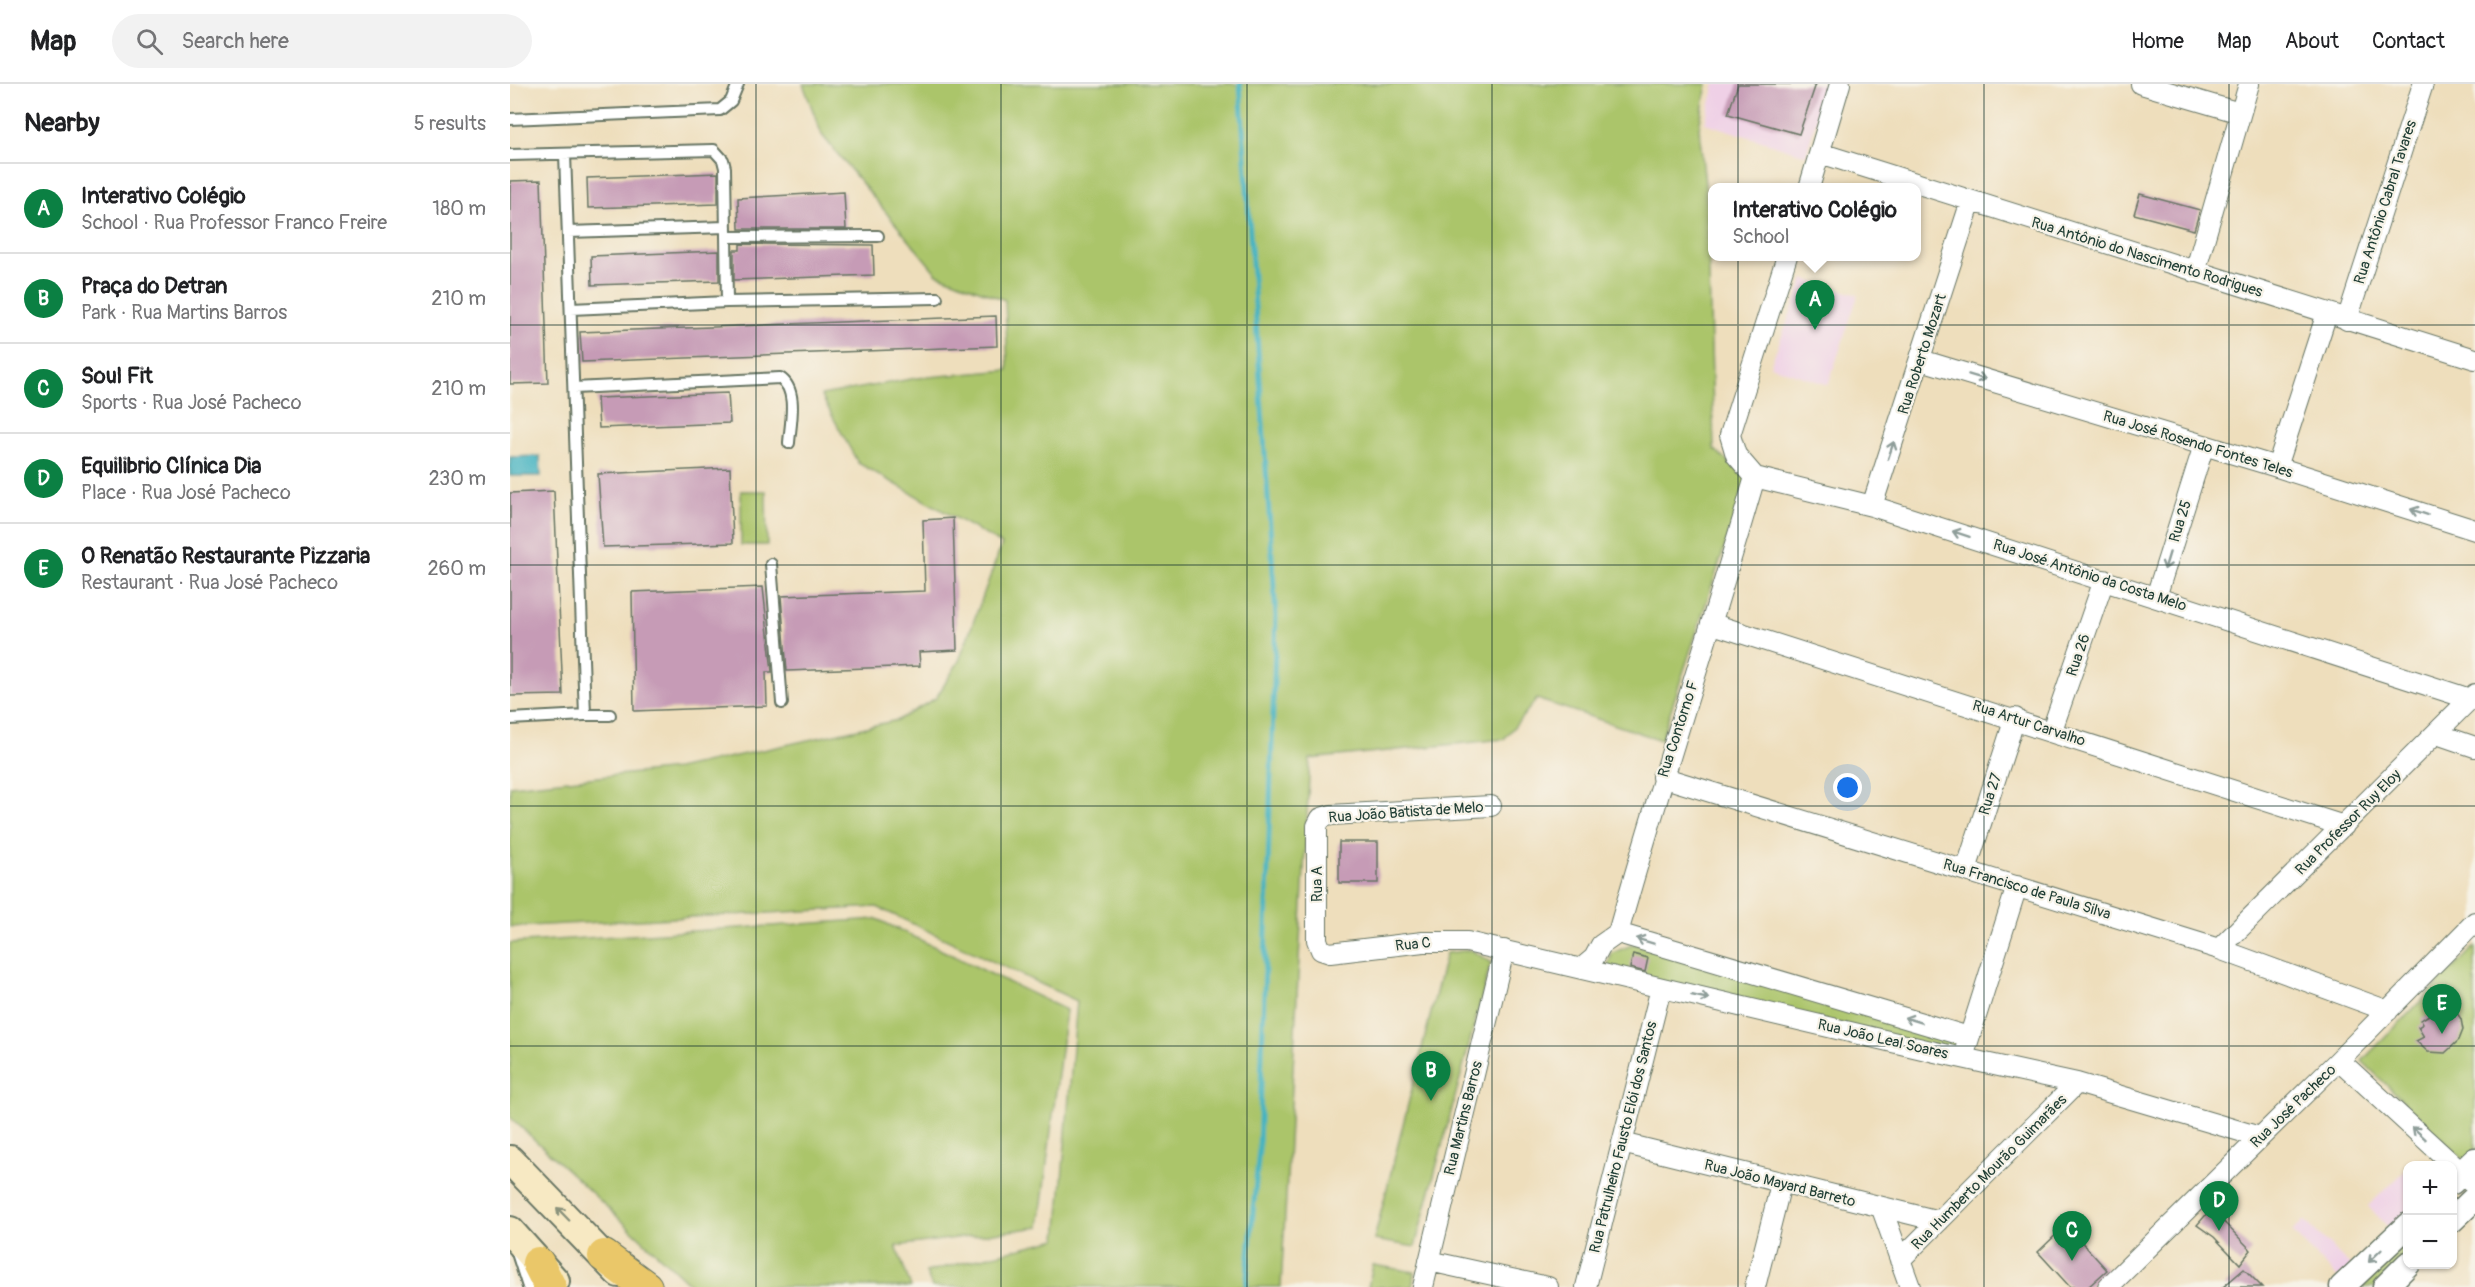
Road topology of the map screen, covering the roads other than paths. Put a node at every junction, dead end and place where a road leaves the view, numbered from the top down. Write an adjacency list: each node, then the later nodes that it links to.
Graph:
1 (738, 84): 7 (lane)
2 (1840, 84): 8 (street)
3 (2141, 84): 6 (street)
4 (2248, 84): 6 (street)
5 (2423, 84): 24 (street, Rua Antônio Cabral Tavares)
6 (2240, 113): 19 (street)
7 (510, 119)
8 (1820, 153): 11 (street); 12 (street, Rua Antônio do Nascimento Rodrigues)
9 (565, 154): 10 (lane); 15 (lane); 16 (lane)
10 (510, 155)
11 (1811, 183)
12 (1914, 183)
13 (1921, 185): 14 (street, Rua Antônio do Nascimento Rodrigues)
14 (1971, 201): 19 (street, Rua Antônio do Nascimento Rodrigues); 26 (street, Rua Roberto Mozart)
15 (568, 232): 16 (lane); 22 (lane)
16 (726, 232): 17 (lane); 21 (lane)
17 (878, 236)
18 (1785, 261): 31 (street)
19 (2195, 272): 23 (street, Rua Antônio do Nascimento Rodrigues)
20 (938, 298): 21 (lane)
21 (727, 302): 22 (lane)
22 (571, 309): 27 (lane)
23 (2327, 313): 24 (street, Rua Antônio do Nascimento Rodrigues); 30 (street)
24 (2348, 320): 25 (street, Rua Antônio do Nascimento Rodrigues)
25 (2475, 359)
26 (1921, 360): 29 (street, Rua José Rosendo Fontes Teles, one-way to 29); 32 (street, Rua Roberto Mozart, one-way to 26)
27 (574, 388): 28 (lane); 40 (lane)
28 (789, 443)
29 (2204, 445): 30 (street, Rua José Rosendo Fontes Teles); 36 (street, Rua 25, one-way to 36)
30 (2277, 467): 33 (street, Rua José Rosendo Fontes Teles, one-way to 30)
31 (1755, 477): 32 (street, Rua José Antônio da Costa Melo); 37 (street, Rua Contorno F)
32 (1872, 506): 35 (street, Rua José Antônio da Costa Melo, one-way to 32)
33 (2475, 530)
34 (771, 564): 39 (lane)
35 (2104, 580): 36 (street, Rua José Antônio da Costa Melo); 44 (street, Rua 26)
36 (2156, 597): 38 (street, Rua José Antônio da Costa Melo)
37 (1713, 624): 42 (street, Rua Artur Carvalho); 47 (street, Rua Contorno F)
38 (2473, 696): 45 (street, Rua Professor Ruy Eloy)
39 (782, 703)
40 (585, 715): 41 (lane); 43 (lane)
41 (610, 715)
42 (2015, 718): 44 (street, Rua Artur Carvalho); 51 (street, Rua 27)
43 (510, 719)
44 (2052, 730): 50 (street, Rua Artur Carvalho)
45 (2437, 734): 46 (street); 50 (street, Rua Professor Ruy Eloy)
46 (2475, 747)
47 (1662, 777): 51 (street, Rua Francisco de Paula Silva); 54 (street, Rua Contorno F)
48 (1491, 806): 49 (street, Rua João Batista de Melo)
49 (1321, 818): 56 (street, Rua A)
50 (2344, 826): 55 (street, Rua Professor Ruy Eloy)
51 (1966, 870): 52 (street, Rua Francisco de Paula Silva)
52 (2018, 886): 55 (street, Rua Francisco de Paula Silva); 61 (street)
53 (2475, 922): 60 (street, Rua José Pacheco)
54 (1618, 933): 58 (street); 61 (street, Rua João Leal Soares, one-way to 54)
55 (2219, 949): 60 (street, Rua Francisco de Paula Silva)
56 (1321, 950): 57 (street, Rua C)
57 (1504, 950): 58 (street, Rua João Leal Soares); 78 (street, Rua Martins Barros)
58 (1582, 968): 59 (street, Rua João Leal Soares)
59 (1661, 988): 62 (street, Rua João Leal Soares, one-way to 62); 66 (street, Rua Patrulheiro Fausto Elói dos Santos)
60 (2388, 1011): 63 (street, Rua José Pacheco)
61 (1969, 1037): 62 (street)
62 (1964, 1057): 64 (street, Rua João Leal Soares)
63 (2339, 1060): 65 (street, Rua José Pacheco); 68 (street, one-way to 63)
64 (2078, 1083): 65 (street, Rua João Leal Soares); 73 (street, Rua Humberto Mourão Guimarães)
65 (2260, 1137): 89 (street, Rua José Pacheco)
66 (1622, 1143): 69 (street, Rua João Mayard Barreto); 86 (street, Rua Patrulheiro Fausto Elói dos Santos)
67 (510, 1160): 76 (main road, one-way to 67)
68 (2466, 1175)
69 (1781, 1184): 71 (street, Rua João Mayard Barreto); 87 (street)
70 (2475, 1198): 72 (street)
71 (1882, 1209): 73 (street, Rua João Mayard Barreto); 77 (street)
72 (2457, 1215)
73 (1939, 1221): 77 (street, Rua Humberto Mourão Guimarães)
74 (2403, 1230): 90 (street, one-way to 90)
75 (510, 1232): 80 (main road)
76 (604, 1256): 82 (main road); 83 (main road)
77 (1900, 1260): 88 (street)
78 (1429, 1262): 84 (street, Rua Martins Barros); 85 (street)
79 (2403, 1269): 91 (street)
80 (539, 1279): 81 (main road)
81 (561, 1287)
82 (632, 1287)
83 (646, 1287)
84 (1423, 1287)
85 (1548, 1287)
86 (1586, 1287)
87 (1755, 1287)
88 (1910, 1287)
89 (2108, 1287)
90 (2342, 1287)
91 (2385, 1287)

